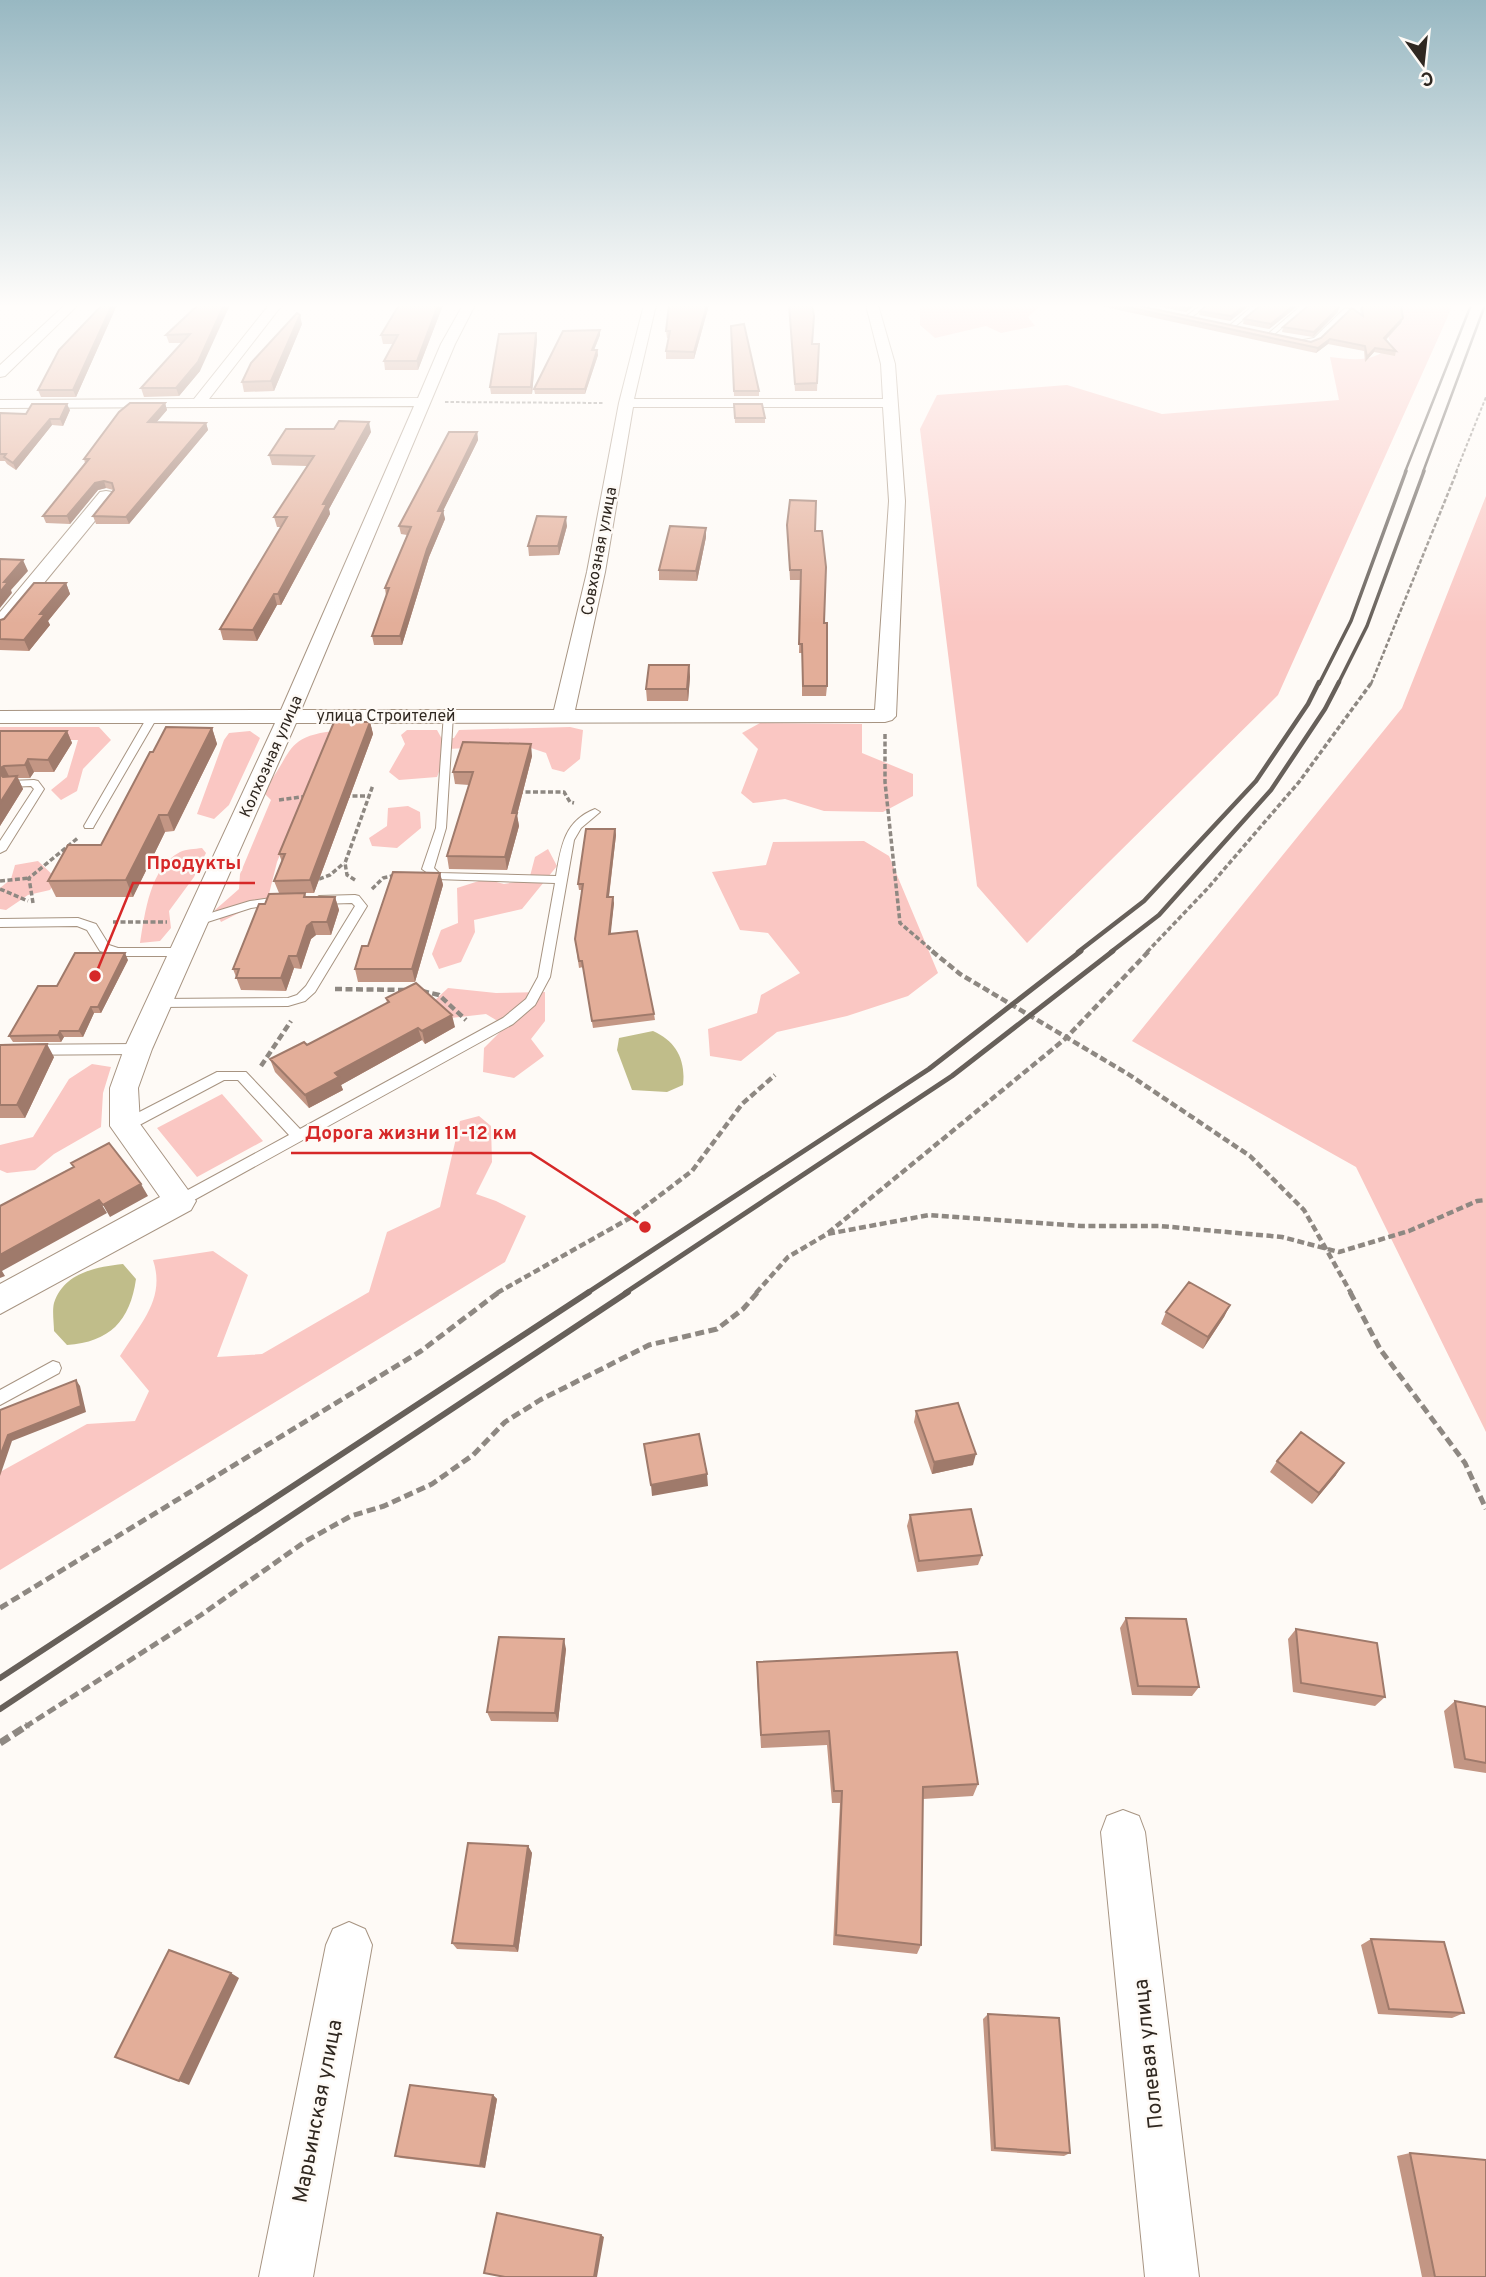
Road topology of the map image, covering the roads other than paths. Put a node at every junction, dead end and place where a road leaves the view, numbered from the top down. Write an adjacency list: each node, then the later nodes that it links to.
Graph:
1 (420, 411): 6 (street, Колхозная улица)
2 (625, 411): 8 (street, Совхозная улица)
3 (892, 411): 8 (street, улица Строителей)
4 (106, 496): 5 (street)
5 (0, 624)
6 (289, 715): 7 (street, улица Строителей); 9 (street, улица Строителей); 16 (street, Колхозная улица)
7 (448, 715): 8 (street, улица Строителей); 15 (lane)
8 (563, 715)
9 (153, 716): 10 (street, улица Строителей); 13 (lane)
10 (0, 717)
11 (10, 783): 14 (lane)
12 (595, 812): 15 (lane)
13 (89, 826)
14 (0, 850)
15 (561, 880): 23 (lane)
16 (195, 922): 18 (street, Колхозная улица); 19 (lane)
17 (0, 923): 18 (lane)
18 (181, 952): 19 (street, Колхозная улица)
19 (158, 1003): 20 (street, Колхозная улица)
20 (138, 1048): 21 (lane); 22 (street, Колхозная улица)
21 (0, 1050)
22 (125, 1126): 23 (lane); 24 (street)
23 (299, 1136): 24 (lane)
24 (180, 1201): 25 (street)
25 (0, 1300)
26 (53, 1368): 27 (lane)
27 (0, 1398)
28 (1123, 1832): 31 (street, Полевая улица)
29 (349, 1945): 30 (street, Марьинская улица)
30 (286, 2277)
31 (1172, 2277)

